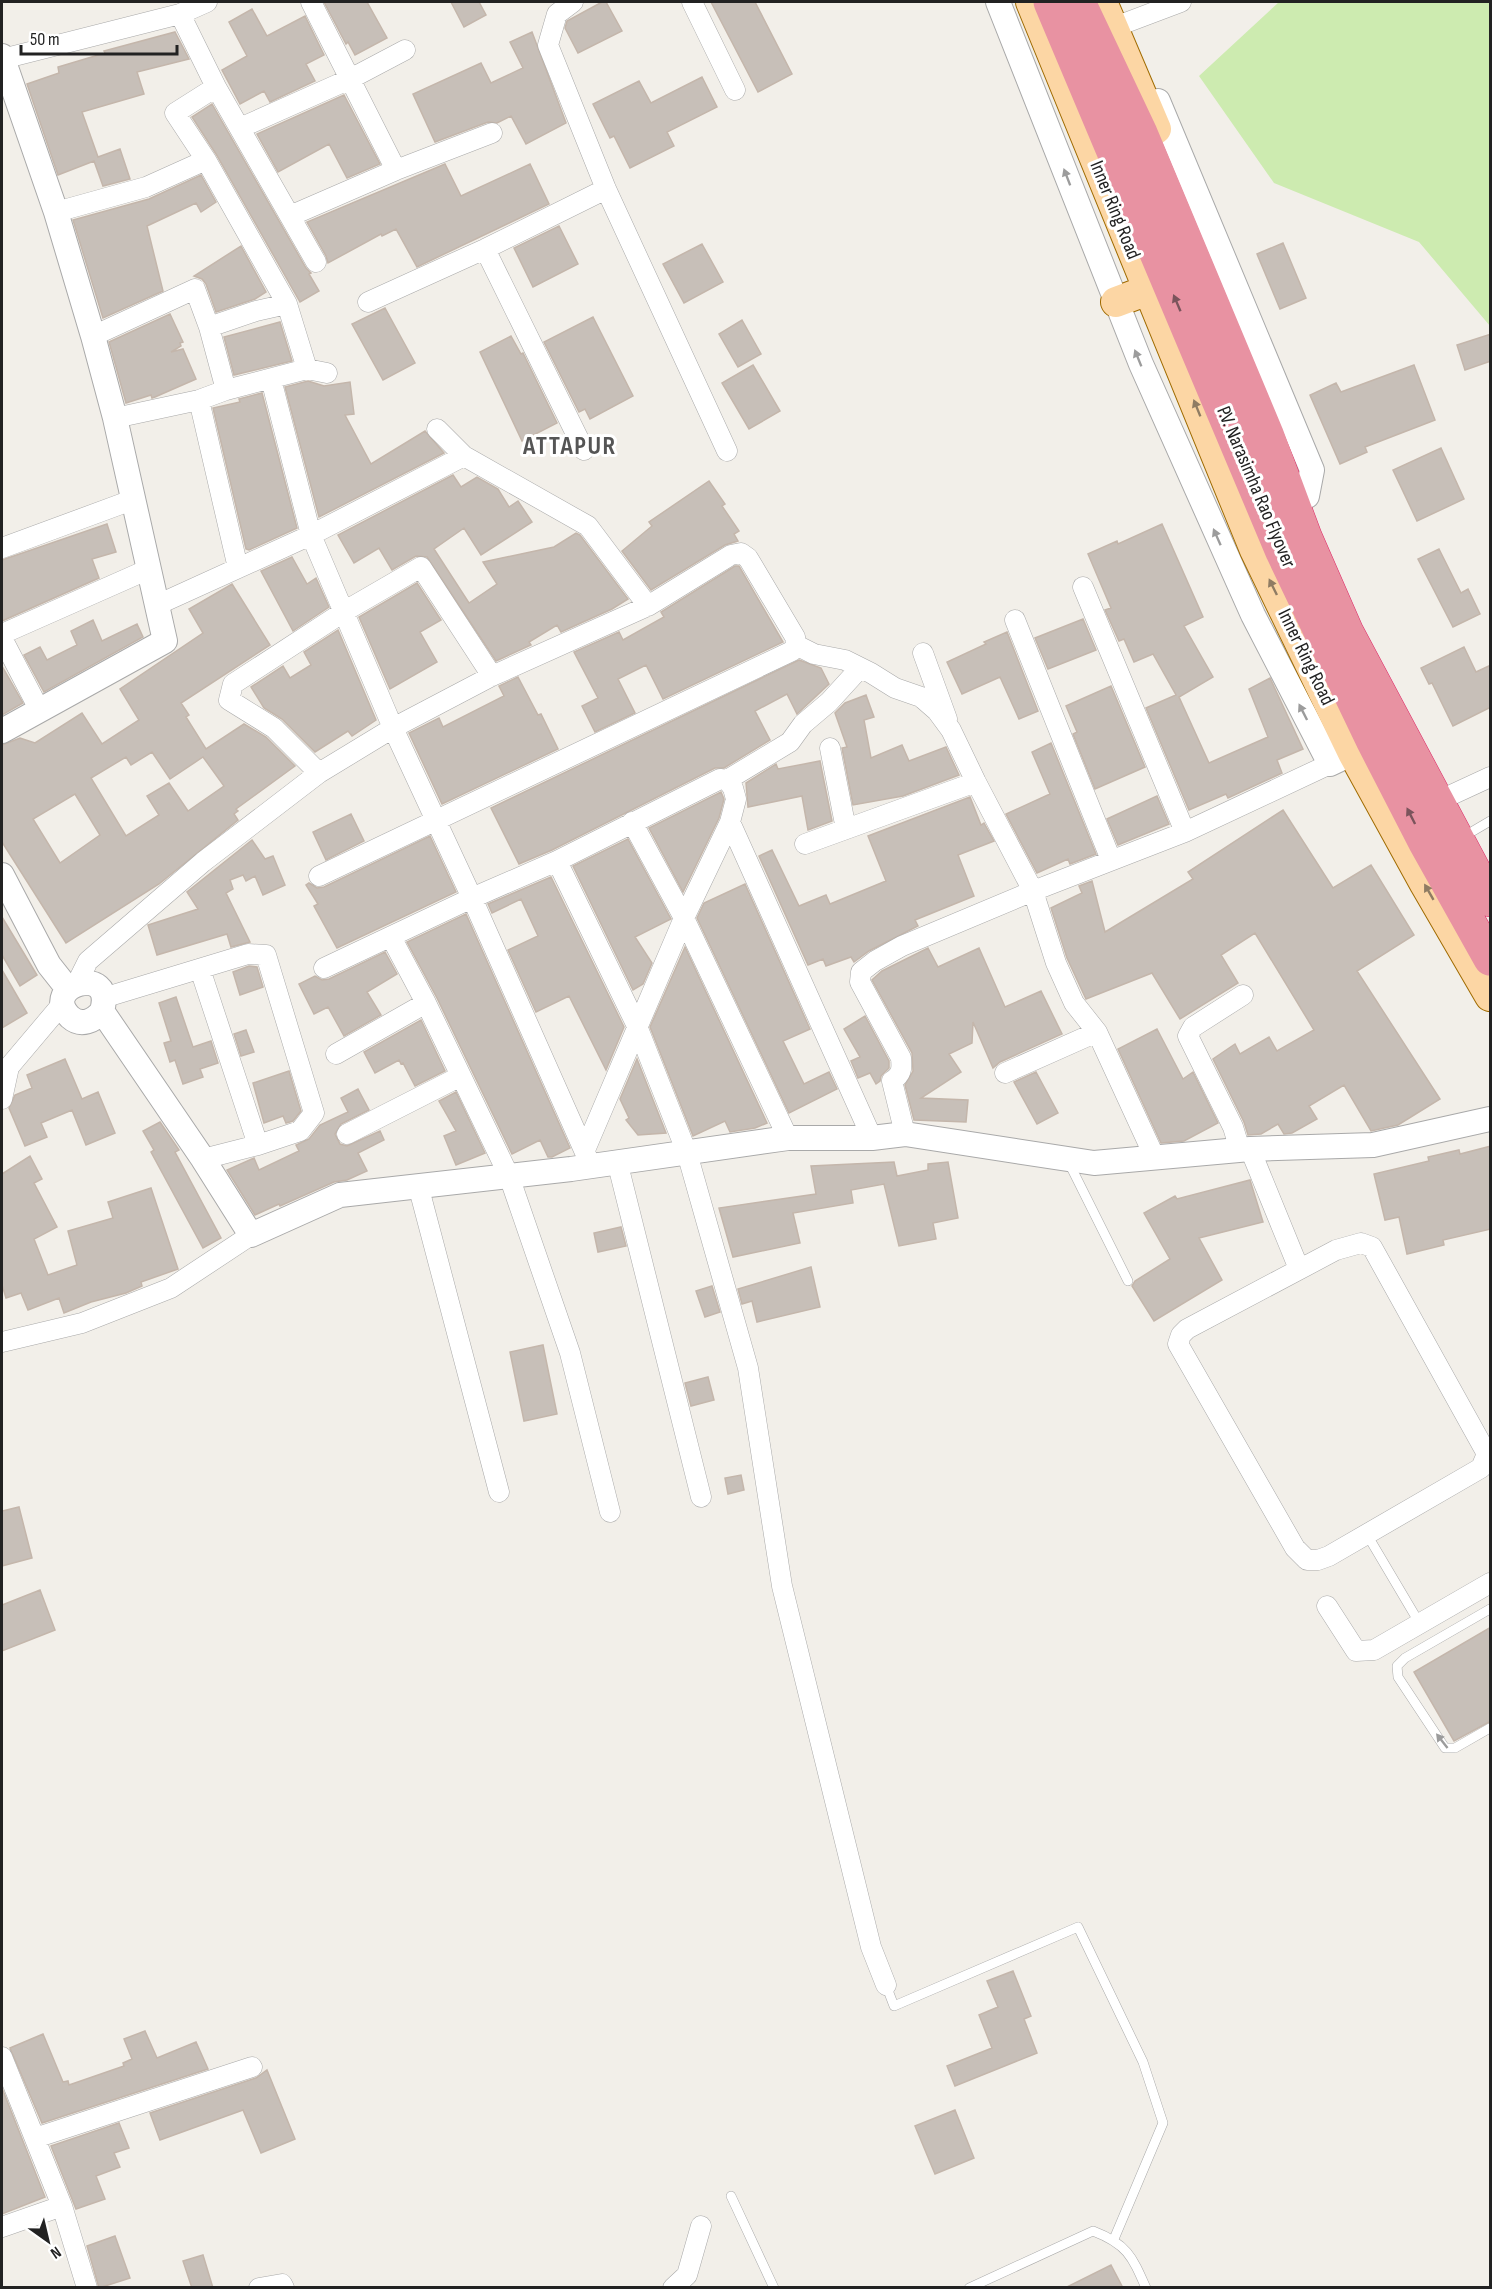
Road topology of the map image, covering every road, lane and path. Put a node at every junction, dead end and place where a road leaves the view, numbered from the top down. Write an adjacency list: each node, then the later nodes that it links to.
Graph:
1 (207, 2): 11 (street)
2 (311, 2): 14 (street)
3 (573, 2): 21 (street)
4 (692, 2): 16 (street)
5 (998, 2): 28 (street, one-way to 5)
6 (1031, 2): 26 (main road, Inner Ring Road)
7 (1050, 2): 85 (highway, P.V. Narasimha Rao Flyover, one-way to 7)
8 (1079, 2): 82 (highway, P.V. Narasimha Rao Flyover)
9 (1181, 2): 10 (street)
10 (1115, 13): 67 (main road)
11 (180, 14): 13 (street); 15 (street)
12 (405, 50): 14 (street)
13 (2, 57): 22 (street)
14 (350, 78): 17 (street); 20 (street)
15 (216, 87): 17 (street); 19 (street)
16 (735, 90)
17 (240, 128): 23 (street)
18 (492, 133): 20 (street)
19 (206, 160): 22 (street); 29 (street)
20 (396, 170): 23 (street)
21 (606, 189): 24 (street); 40 (street)
22 (56, 212): 31 (street)
23 (290, 216): 25 (street)
24 (485, 249): 27 (street); 39 (street)
25 (316, 262)
26 (1148, 290): 28 (main road); 62 (main road, Inner Ring Road, one-way to 26)
27 (368, 302)
28 (1116, 302): 62 (street, one-way to 28)
29 (287, 303): 30 (street); 32 (street)
30 (209, 327): 31 (street); 35 (street)
31 (93, 336): 37 (street)
32 (307, 369): 33 (street); 34 (street)
33 (327, 373)
34 (271, 379): 35 (street); 43 (street)
35 (226, 390): 36 (street)
36 (199, 400): 37 (street); 45 (street)
37 (115, 418): 42 (street)
38 (437, 429): 41 (street)
39 (584, 450)
40 (727, 451)
41 (464, 456): 43 (street); 49 (street)
42 (132, 500): 44 (street); 46 (street)
43 (311, 535): 45 (street); 50 (street)
44 (2, 548)
45 (238, 568): 48 (street)
46 (149, 569): 48 (street); 52 (street)
47 (1083, 586): 73 (street)
48 (157, 605): 57 (street)
49 (648, 606): 53 (street); 56 (street)
50 (345, 611): 56 (street); 58 (street); 63 (street)
51 (1015, 620): 75 (street)
52 (2, 636): 57 (street)
53 (796, 645): 55 (street); 68 (street)
54 (923, 653): 59 (street)
55 (860, 668): 59 (street); 65 (street)
56 (492, 676): 58 (street)
57 (39, 711): 60 (street)
58 (393, 728): 63 (street); 68 (street)
59 (951, 729): 66 (street)
60 (2, 731)
61 (830, 748): 72 (street)
62 (1341, 759): 73 (street); 90 (main road, Inner Ring Road, one-way to 62)
63 (319, 773): 88 (street)
64 (1491, 777): 67 (street)
65 (727, 780): 69 (street); 70 (street)
66 (976, 782): 72 (street); 80 (street)
67 (1449, 796): 71 (main road)
68 (436, 820): 79 (street); 81 (street)
69 (632, 822): 76 (street); 83 (street)
70 (730, 822): 83 (street); 104 (street)
71 (1479, 828): 78 (main road)
72 (846, 829): 74 (street)
73 (1185, 832): 75 (street)
74 (805, 844)
75 (1112, 860): 80 (street)
76 (556, 861): 81 (street); 93 (street)
77 (2, 875): 88 (street)
78 (1491, 875)
79 (319, 876)
80 (1033, 891): 94 (street); 102 (street)
81 (472, 898): 84 (street); 108 (street)
82 (1491, 900)
83 (684, 918): 93 (street); 103 (street)
84 (391, 937): 86 (street); 91 (street)
85 (1491, 959)
86 (324, 968)
87 (200, 969): 92 (street); 105 (street); 105 (street)
88 (70, 992): 92 (street); 92 (street); 96 (street)
89 (1243, 995): 106 (street)
90 (1491, 996)
91 (426, 1003): 95 (street); 98 (street)
92 (102, 1004): 111 (street)
93 (637, 1026): 107 (street); 108 (street)
94 (1097, 1032): 97 (street); 110 (street)
95 (336, 1054)
96 (5, 1067): 99 (street)
97 (1005, 1073)
98 (461, 1076): 101 (street); 113 (street)
99 (2, 1099)
100 (1491, 1119): 106 (street)
101 (347, 1134)
102 (905, 1134): 104 (street); 109 (street)
103 (788, 1138): 104 (street); 107 (street)
104 (872, 1138)
105 (258, 1145): 111 (street)
106 (1245, 1150): 110 (street); 116 (street)
107 (687, 1153): 112 (street); 128 (street)
108 (588, 1158): 112 (street); 113 (street)
109 (1067, 1158): 110 (street); 117 (lane)
110 (1155, 1158)
111 (203, 1159): 115 (street)
112 (617, 1161): 120 (street)
113 (509, 1176): 114 (street); 121 (street)
114 (418, 1185): 115 (street); 119 (street)
115 (251, 1235): 118 (street)
116 (1299, 1269): 116 (street)
117 (1128, 1281)
118 (2, 1342)
119 (499, 1492)
120 (701, 1497)
121 (610, 1512)
122 (1372, 1543): 126 (lane)
123 (1491, 1583): 126 (street)
124 (1328, 1606): 126 (street)
125 (1491, 1609): 127 (lane, one-way to 125)
126 (1420, 1624)
127 (1491, 1728)
128 (886, 1985): 136 (lane)
129 (2, 2057): 131 (street)
130 (252, 2067): 131 (street)
131 (35, 2138): 133 (street)
132 (731, 2196): 141 (lane)
133 (62, 2206): 135 (street); 137 (street)
134 (702, 2226): 140 (street)
135 (2, 2227)
136 (1114, 2239): 142 (lane); 143 (lane)
137 (87, 2288)
138 (259, 2288): 139 (street)
139 (284, 2288)
140 (673, 2288)
141 (774, 2288)
142 (969, 2288)
143 (1146, 2288)

